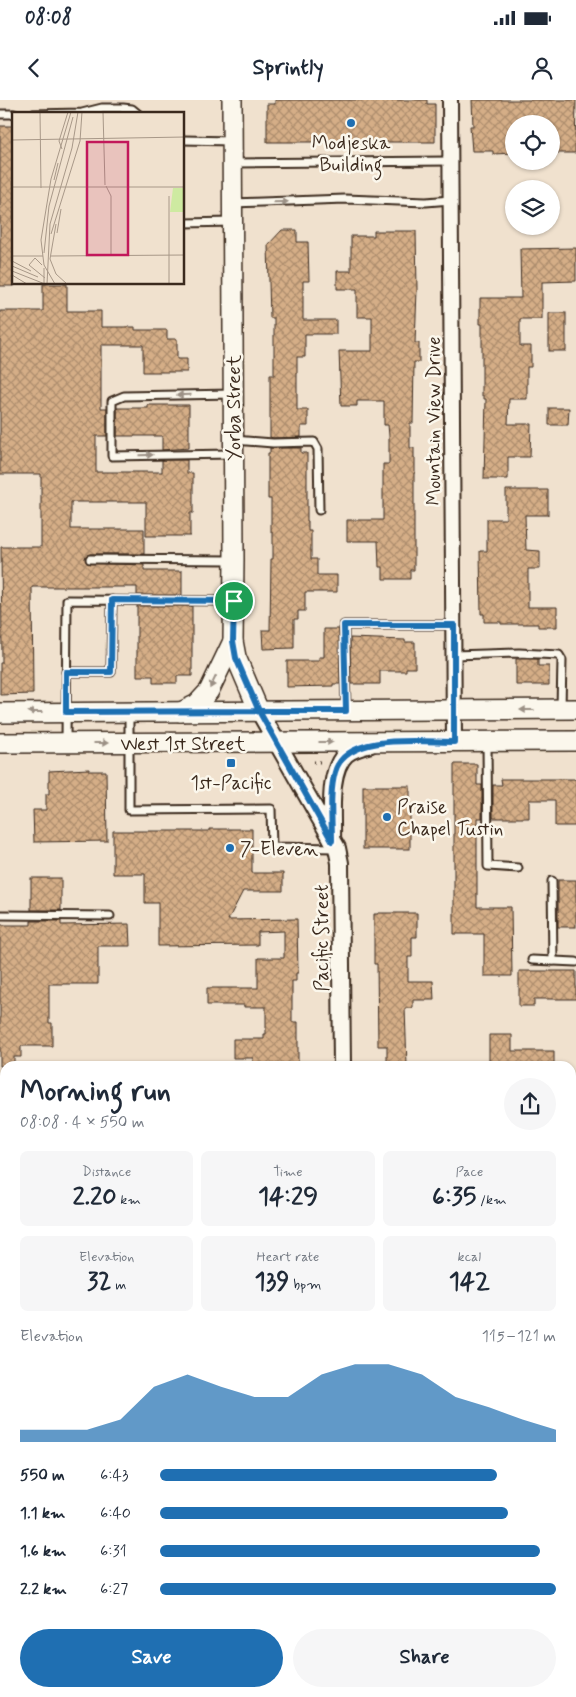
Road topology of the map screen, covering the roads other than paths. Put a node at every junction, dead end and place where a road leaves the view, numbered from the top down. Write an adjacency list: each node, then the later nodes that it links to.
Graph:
1 (232, 100): 6 (main road, Yorba Street)
2 (450, 100): 7 (street, Mountain View Drive)
3 (86, 112): 4 (lane)
4 (136, 112)
5 (185, 140): 6 (lane)
6 (232, 141): 8 (main road, Yorba Street)
7 (450, 161): 8 (lane); 9 (street, Mountain View Drive)
8 (232, 164): 10 (main road, Yorba Street)
9 (451, 200): 10 (lane, one-way to 9); 20 (street, Mountain View Drive)
10 (232, 203): 11 (main road, Yorba Street)
11 (232, 222): 12 (lane); 13 (main road, Yorba Street)
12 (185, 223)
13 (233, 394): 14 (main road, Yorba Street); 14 (lane, one-way to 14)
14 (233, 447): 15 (lane); 17 (main road, Yorba Street)
15 (319, 510)
16 (90, 559): 17 (lane)
17 (234, 560): 19 (main road, Yorba Street)
18 (112, 600): 19 (lane); 23 (lane); 23 (lane)
19 (234, 601): 21 (main road, Yorba Street)
20 (454, 625): 22 (street, Mountain View Drive); 27 (lane)
21 (233, 641): 26 (main road, Yorba Street); 31 (main road, one-way to 31)
22 (454, 655): 24 (street, Mountain View Drive); 25 (lane)
23 (66, 672): 29 (lane)
24 (454, 710): 25 (main road, West 1st Street, one-way to 24); 27 (main road, West 1st Street); 35 (street, Mountain View Drive)
25 (569, 710)
26 (259, 711): 27 (main road, West 1st Street); 31 (main road, West 1st Street); 33 (street, Pacific Street)
27 (346, 711)
28 (0, 712): 29 (main road, West 1st Street, one-way to 28)
29 (66, 712): 30 (main road, West 1st Street); 38 (lane)
30 (129, 712): 31 (main road, West 1st Street); 39 (lane)
31 (181, 712)
32 (576, 741): 36 (main road, West 1st Street)
33 (278, 742): 34 (main road, West 1st Street, one-way to 34); 39 (main road, West 1st Street); 40 (street, Pacific Street)
34 (377, 742): 35 (main road, West 1st Street); 40 (street)
35 (454, 742): 36 (main road, West 1st Street)
36 (487, 742): 41 (lane)
37 (0, 743): 38 (main road, West 1st Street)
38 (66, 743): 39 (main road, West 1st Street, one-way to 39)
39 (129, 743): 40 (lane)
40 (334, 845): 48 (street, Pacific Street)
41 (518, 868)
42 (552, 881): 46 (lane)
43 (0, 915): 44 (lane)
44 (110, 916)
45 (532, 960): 46 (lane)
46 (553, 961): 47 (lane)
47 (576, 962)
48 (342, 1061)

